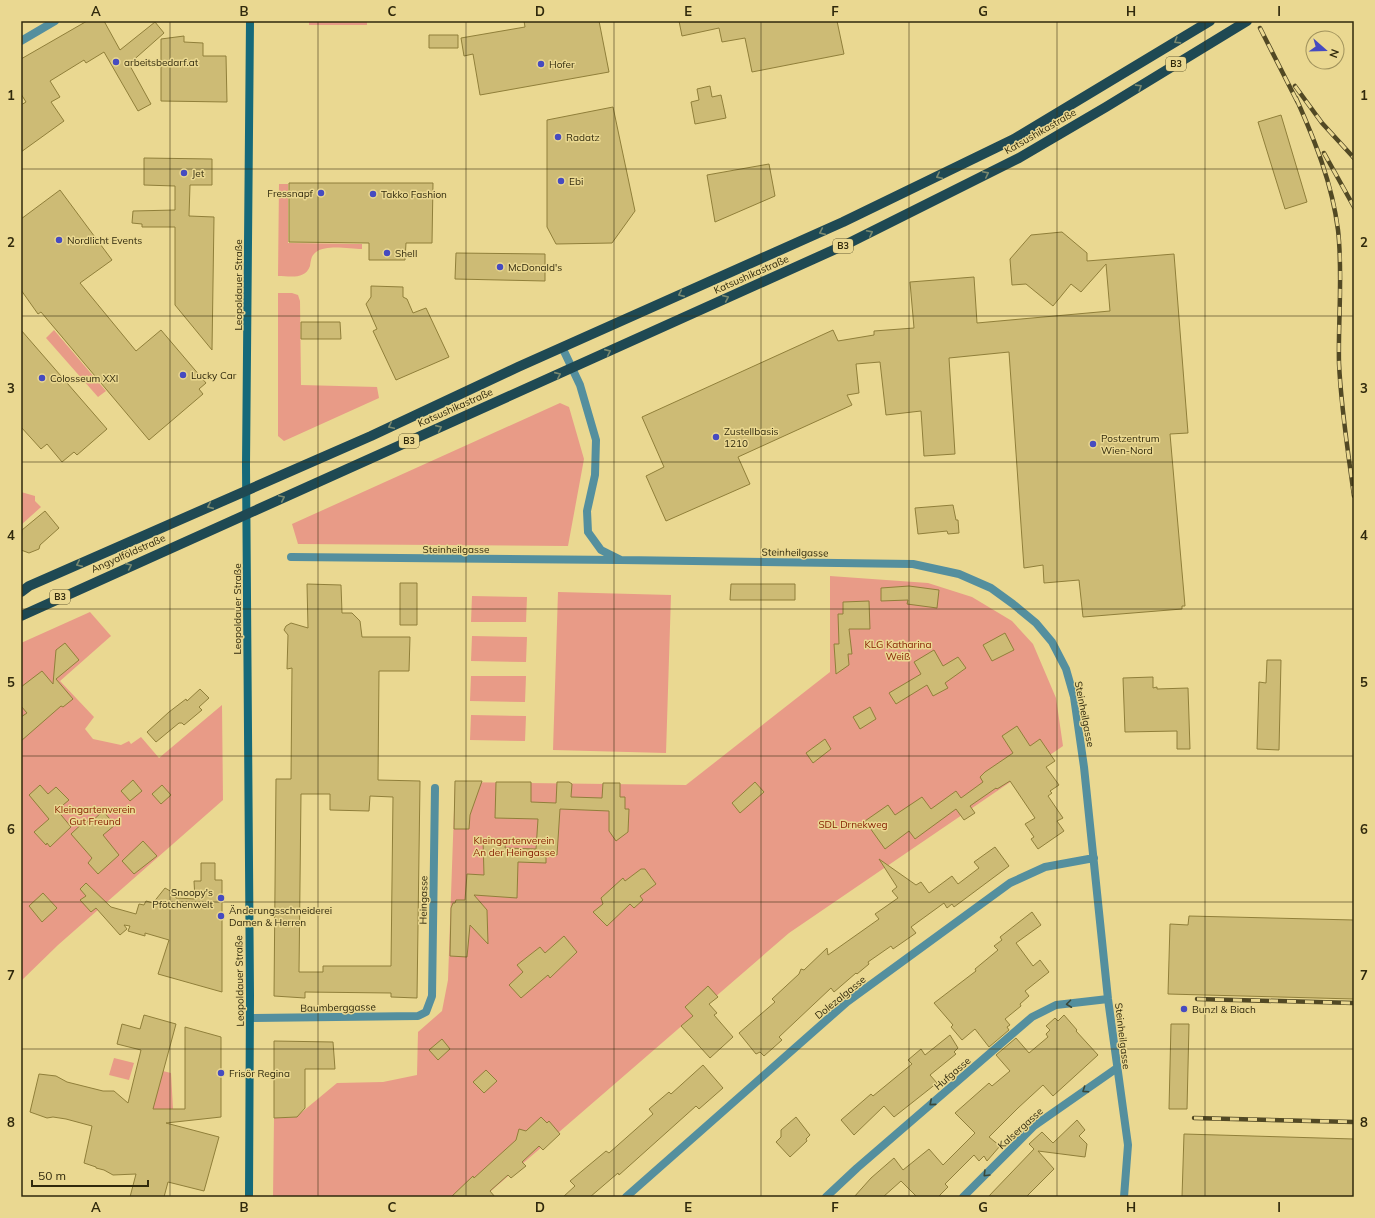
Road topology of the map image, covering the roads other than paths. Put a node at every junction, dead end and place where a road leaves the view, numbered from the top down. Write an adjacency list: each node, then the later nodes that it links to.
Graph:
1 (54, 21): 5 (street)
2 (250, 21): 8 (main road, Leopoldauer Straße)
3 (1210, 21): 6 (main road, Katsushikastraße / B3, one-way to 6)
4 (1247, 21): 7 (main road, Katsushikastraße / B3, one-way to 4)
5 (21, 41)
6 (562, 348): 7 (street, Steinheilgasse); 8 (main road, Katsushikastraße / B3, one-way to 8)
7 (572, 368): 9 (main road, Katsushikastraße / B3, one-way to 7); 11 (street, Steinheilgasse)
8 (246, 490): 9 (main road, Leopoldauer Straße); 12 (main road, Angyalföldstraße / B3, one-way to 12)
9 (246, 513): 13 (main road, Angyalföldstraße / B3, one-way to 9); 18 (main road, Leopoldauer Straße)
10 (291, 557): 11 (street, Steinheilgasse)
11 (621, 560): 15 (street, Steinheilgasse)
12 (21, 592)
13 (21, 616)
14 (434, 788): 17 (street, Heingasse)
15 (1094, 858): 16 (street, Steinheilgasse); 21 (street, Dolezalgasse)
16 (1108, 999): 19 (street, Steinheilgasse); 22 (street, Hufgasse, one-way to 22)
17 (426, 1012): 18 (street, Baumberggasse)
18 (250, 1018): 20 (main road, Leopoldauer Straße)
19 (1117, 1068): 23 (street, Kalsergasse, one-way to 23); 24 (street, Steinheilgasse)
20 (249, 1197)
21 (626, 1197)
22 (826, 1197)
23 (963, 1197)
24 (1124, 1197)

